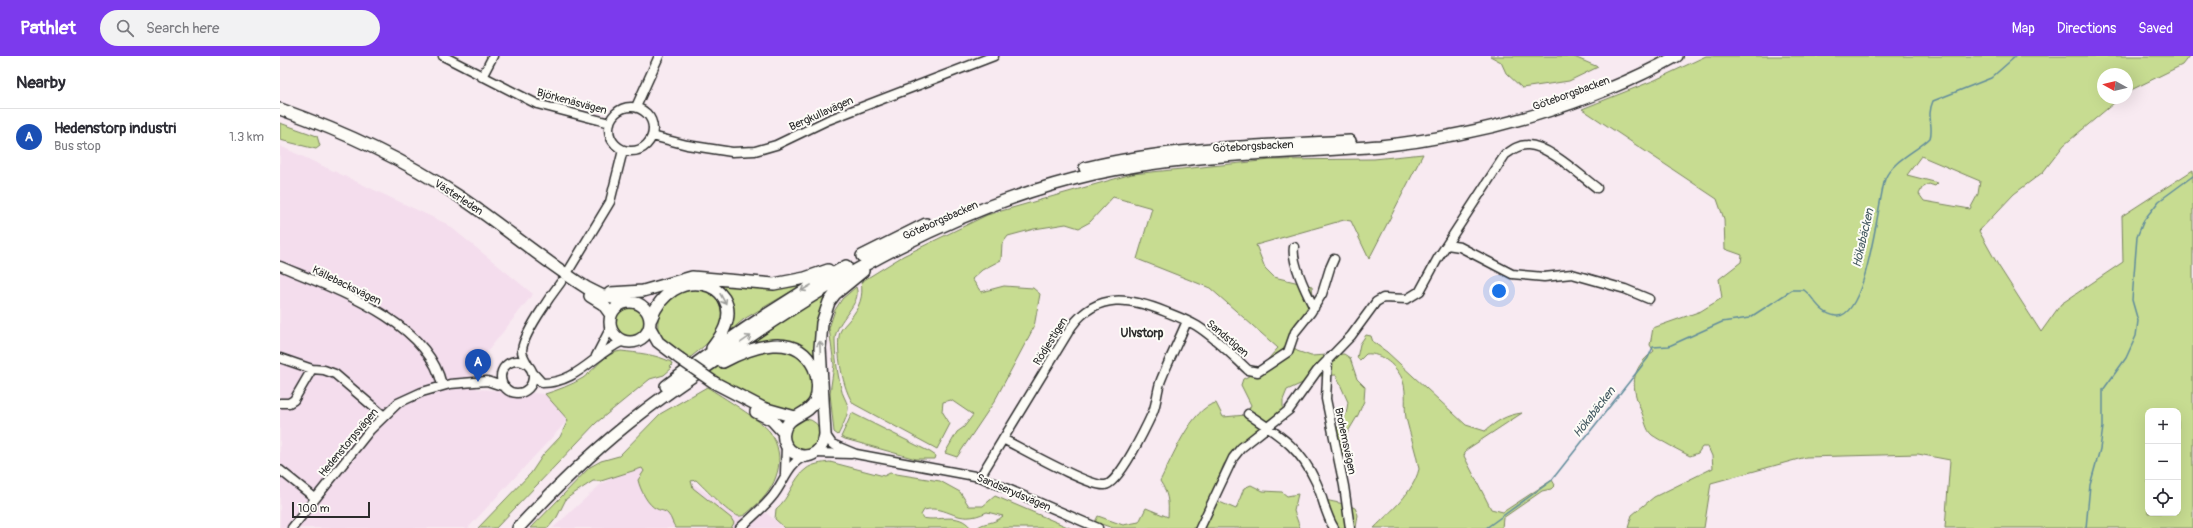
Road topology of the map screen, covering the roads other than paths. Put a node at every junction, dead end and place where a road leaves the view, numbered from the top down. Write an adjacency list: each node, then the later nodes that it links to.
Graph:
1 (443, 56): 8 (street, Björkenäsvägen)
2 (493, 56): 8 (street)
3 (659, 56): 9 (street)
4 (994, 56): 7 (street, Bergkullavägen)
5 (1661, 56): 20 (highway, Göteborgsbacken)
6 (1677, 56): 17 (highway, Göteborgsbacken)
7 (974, 60): 13 (street, Bergkullavägen)
8 (482, 77): 12 (street, Björkenäsvägen)
9 (636, 107): 12 (street); 13 (street)
10 (280, 109): 25 (highway, Västerleden)
11 (280, 112): 30 (highway, Västerleden)
12 (610, 123): 14 (street)
13 (652, 136): 14 (street)
14 (623, 150): 22 (street)
15 (1597, 188): 16 (street)
16 (1447, 245): 26 (street); 39 (street)
17 (898, 247): 46 (highway, one-way to 17); 58 (highway, one-way to 17)
18 (1294, 247): 29 (street)
19 (1334, 260): 29 (street, Sandstigen)
20 (852, 262): 24 (highway); 37 (highway, one-way to 37)
21 (280, 266): 50 (street, Källebacksvägen)
22 (569, 270)
23 (561, 282): 35 (street)
24 (664, 285): 25 (highway); 28 (highway)
25 (595, 292): 27 (highway, Västerleden)
26 (1649, 299)
27 (627, 302): 28 (highway); 30 (highway)
28 (639, 303): 32 (highway)
29 (1314, 308): 31 (street, Sandstigen)
30 (611, 315): 33 (highway)
31 (1187, 320): 60 (street, Rödjestigen); 60 (street)
32 (650, 324): 34 (highway); 36 (highway); 37 (highway, one-way to 37)
33 (610, 327): 34 (highway); 40 (street)
34 (628, 342): 36 (highway); 40 (street)
35 (521, 352): 41 (street); 42 (street)
36 (675, 356): 49 (highway, bridge)
37 (705, 356): 69 (highway)
38 (280, 358): 43 (street)
39 (1328, 359): 57 (street); 75 (street, Brohemsvägen)
40 (594, 361): 48 (street)
41 (515, 362): 42 (street); 44 (street)
42 (528, 365): 45 (street)
43 (312, 369): 53 (street); 55 (street)
44 (503, 372): 47 (street); 51 (street)
45 (533, 373): 48 (street); 52 (street)
46 (691, 378): 56 (highway); 70 (highway)
47 (487, 381): 50 (street, Hedenstorpsvägen); 51 (street, Hedenstorpsvägen)
48 (542, 383): 52 (street)
49 (715, 383): 56 (highway); 59 (highway)
50 (442, 385): 55 (street, Hedenstorpsvägen)
51 (505, 387): 52 (street)
52 (528, 390)
53 (280, 403)
54 (1248, 414): 57 (street)
55 (384, 416): 67 (street, Hedenstorpsvägen)
56 (797, 416): 58 (highway); 59 (highway)
57 (1268, 427): 73 (street); 74 (street)
58 (824, 431): 62 (street, Sandserydsvägen); 63 (highway)
59 (784, 433): 61 (highway)
60 (1003, 438): 66 (street, Rödjestigen)
61 (786, 446): 63 (highway); 65 (street)
62 (856, 454): 63 (street, Sandserydsvägen); 66 (street, Sandserydsvägen)
63 (810, 455): 65 (street)
64 (280, 470): 67 (street)
65 (785, 475): 71 (street)
66 (980, 477): 72 (street, Sandserydsvägen)
67 (315, 498): 68 (street, Hedenstorpsvägen)
68 (292, 528)
69 (510, 528)
70 (518, 528)
71 (740, 528)
72 (1098, 528)
73 (1200, 528)
74 (1334, 528)
75 (1350, 528)

